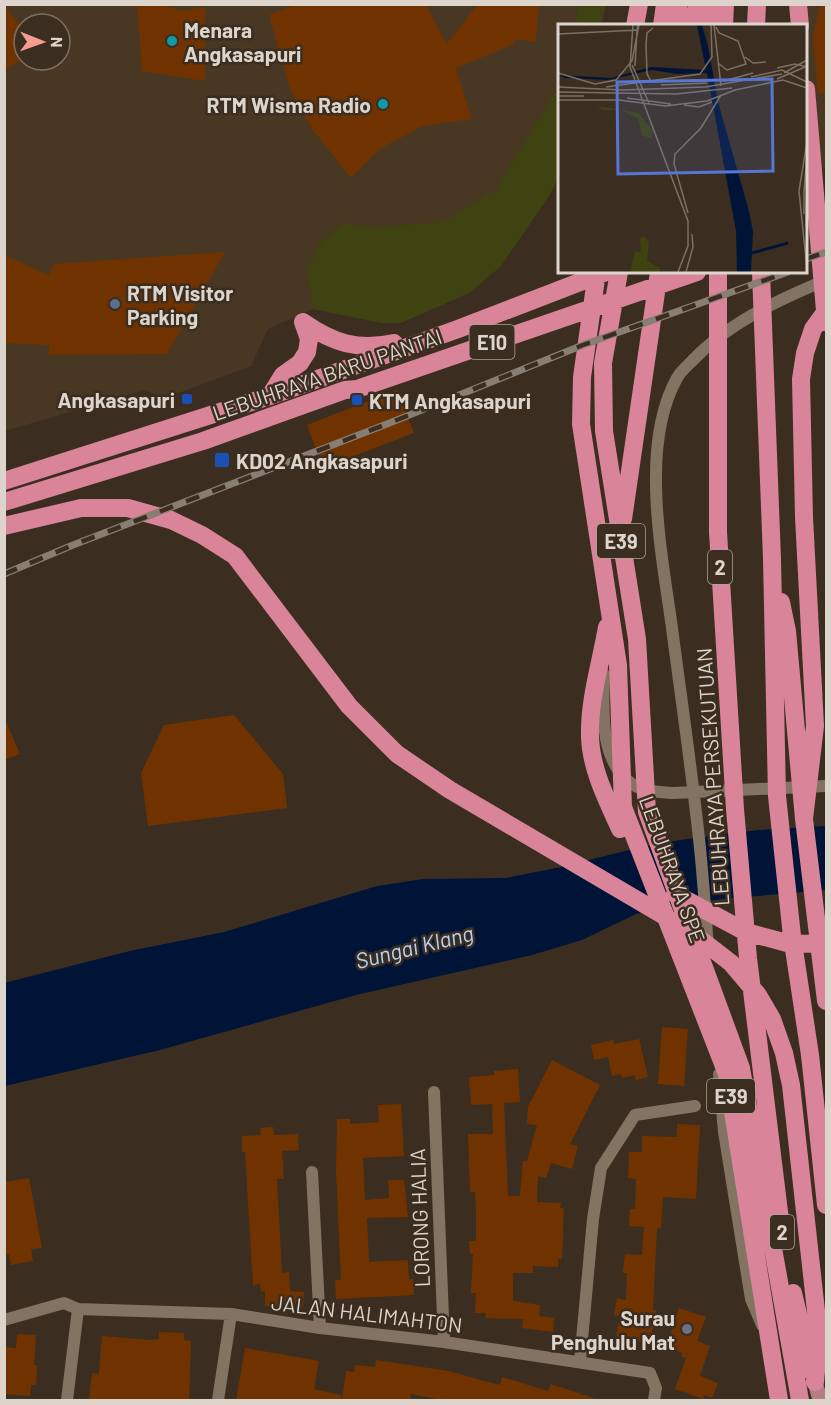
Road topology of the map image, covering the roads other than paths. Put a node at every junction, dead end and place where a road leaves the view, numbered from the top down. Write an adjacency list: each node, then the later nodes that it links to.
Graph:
1 (639, 4): 9 (highway)
2 (664, 4): 10 (highway)
3 (678, 4): 11 (highway)
4 (697, 4): 12 (highway)
5 (711, 4): 13 (highway)
6 (724, 4): 14 (highway)
7 (757, 4): 15 (highway)
8 (798, 4): 16 (highway)
9 (635, 24)
10 (662, 24)
11 (679, 24)
12 (694, 24)
13 (712, 24)
14 (724, 24)
15 (756, 24)
16 (800, 24)
17 (807, 99): 29 (highway)
18 (826, 179): 19 (highway)
19 (807, 188)
20 (826, 222): 21 (highway)
21 (807, 232)
22 (597, 273): 59 (highway, LEBUHRAYA SPE / E39)
23 (604, 273): 30 (highway, LEBUHRAYA BARU PANTAI / E10)
24 (619, 273): 61 (highway, LEBUHRAYA SPE / E39)
25 (659, 273): 37 (highway)
26 (694, 273): 34 (highway, LEBUHRAYA BARU PANTAI / E10)
27 (718, 273): 43 (highway, LEBUHRAYA PERSEKUTUAN / 2)
28 (761, 273): 36 (highway)
29 (826, 296): 31 (highway); 39 (highway); 54 (street)
30 (458, 329): 32 (highway, LEBUHRAYA BARU PANTAI / E10); 32 (highway)
31 (826, 330)
32 (270, 396): 33 (highway, LEBUHRAYA BARU PANTAI / E10)
33 (4, 481)
34 (4, 502)
35 (4, 526): 55 (highway)
36 (771, 559): 39 (highway); 47 (highway)
37 (604, 646): 38 (street); 40 (highway)
38 (826, 786)
39 (804, 819): 40 (highway)
40 (822, 941): 41 (highway)
41 (824, 977): 42 (highway)
42 (826, 1001)
43 (763, 1079): 54 (highway); 55 (highway, LEBUHRAYA PERSEKUTUAN / 2)
44 (434, 1092): 52 (street, LORONG HALIA)
45 (695, 1106): 53 (street)
46 (312, 1172): 51 (street)
47 (826, 1204)
48 (78, 1309): 49 (street, JALAN HALIMAHTON); 50 (street, JALAN HALIMAHTON); 56 (street)
49 (231, 1314): 51 (street, JALAN HALIMAHTON); 57 (street)
50 (4, 1320)
51 (320, 1328): 52 (street, JALAN HALIMAHTON)
52 (444, 1342): 53 (street, JALAN HALIMAHTON)
53 (580, 1362): 58 (street, JALAN HALIMAHTON)
54 (779, 1364): 60 (highway)
55 (814, 1382): 62 (main road, 2)
56 (67, 1401)
57 (218, 1401)
58 (654, 1401)
59 (779, 1401)
60 (785, 1401)
61 (800, 1401)
62 (820, 1401)

